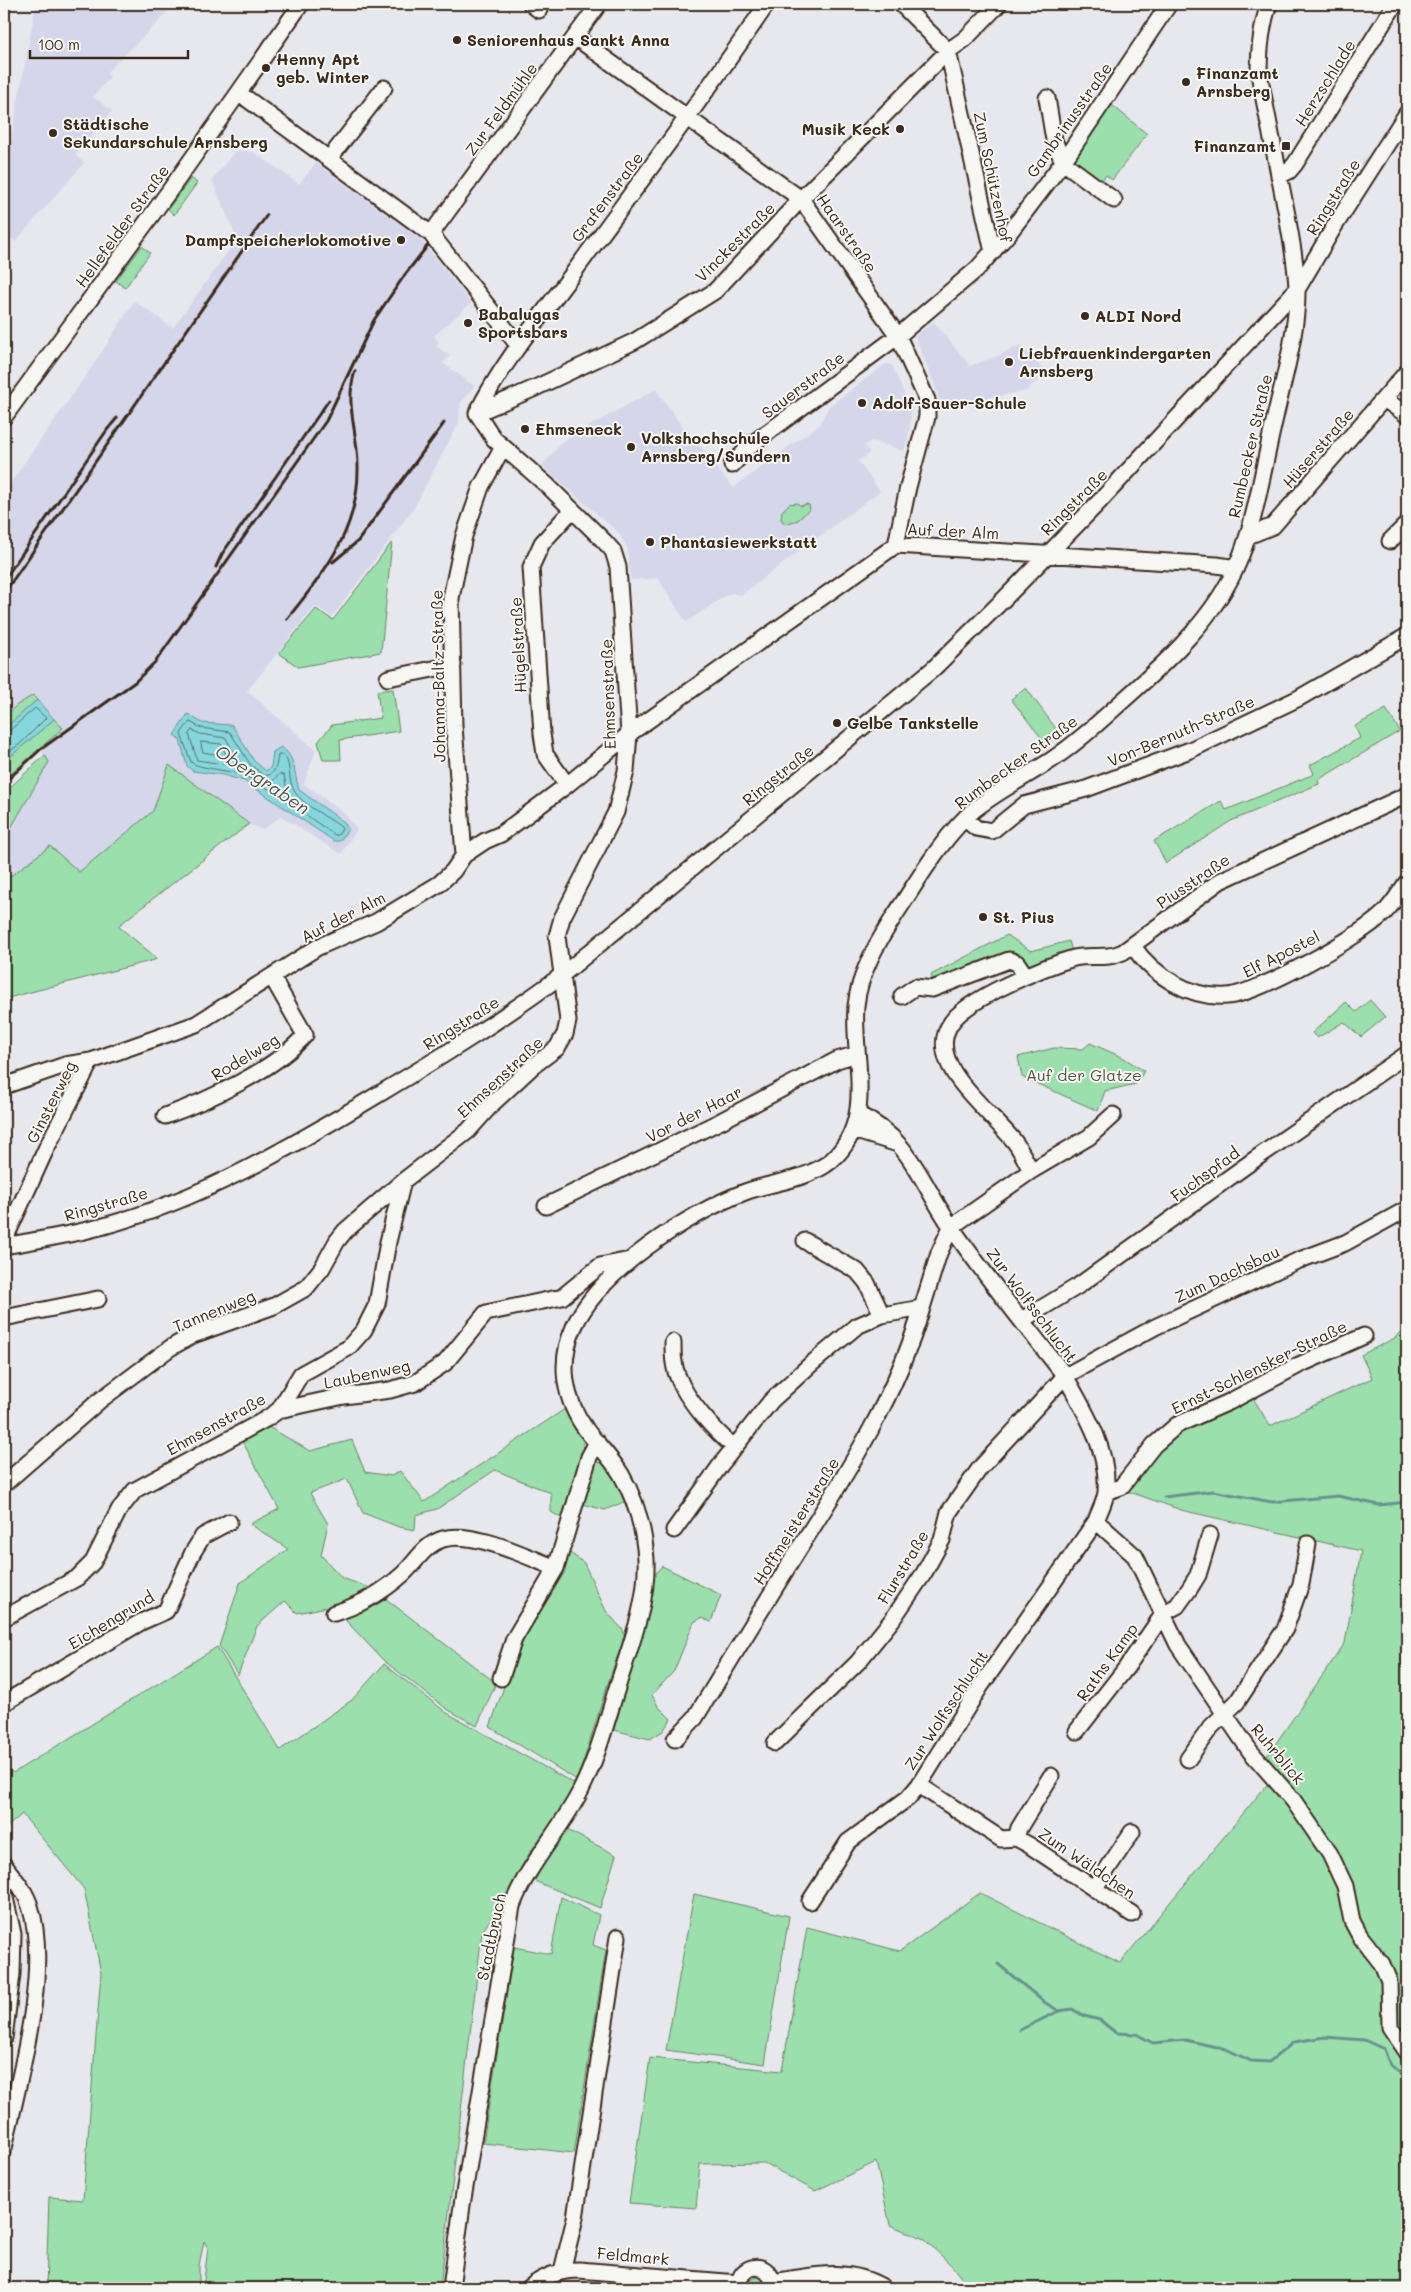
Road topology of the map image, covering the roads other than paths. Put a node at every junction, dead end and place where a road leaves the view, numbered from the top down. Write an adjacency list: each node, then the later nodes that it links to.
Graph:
1 (301, 4): 12 (street, Hellefelder Straße)
2 (599, 4): 9 (street, Zur Feldmühle)
3 (767, 4): 15 (street, Grafenstraße)
4 (901, 4): 10 (street)
5 (999, 4): 10 (street, Vinckestraße)
6 (1169, 4): 17 (street, Gambrinusstraße)
7 (1269, 4): 18 (street, Rumbecker Straße)
8 (1395, 4): 18 (street, Herzschlade)
9 (575, 37): 15 (street, Haarstraße); 21 (street, Zur Feldmühle)
10 (948, 51): 19 (street, Vinckestraße); 22 (street, Zum Schützenhof)
11 (384, 88): 16 (street)
12 (239, 93): 16 (street); 30 (street, Hellefelder Straße)
13 (1048, 98): 17 (street)
14 (1407, 113): 23 (street, Ringstraße)
15 (688, 119): 19 (street, Haarstraße); 25 (street, Grafenstraße)
16 (329, 159): 21 (street)
17 (1063, 162): 20 (street); 22 (street, Gambrinusstraße)
18 (1279, 176): 23 (street, Rumbecker Straße)
19 (801, 199): 24 (street, Haarstraße); 28 (street, Vinckestraße)
20 (1114, 200)
21 (431, 234): 25 (street)
22 (993, 252): 24 (street, Zum Schützenhof)
23 (1298, 288): 35 (street, Rumbecker Straße); 38 (street, Ringstraße)
24 (898, 336): 32 (street, Sauerstraße); 37 (street, Haarstraße)
25 (518, 345): 28 (street, Grafenstraße)
26 (1407, 372): 27 (street, Hüserstraße)
27 (1384, 399): 29 (street); 35 (street, Hüserstraße)
28 (477, 412): 31 (street, Ehmsenstraße)
29 (1407, 415)
30 (4, 417)
31 (503, 447): 33 (street, Ehmsenstraße); 41 (street, Johanna-Baltz-Straße)
32 (732, 465)
33 (572, 510): 43 (street, Ehmsenstraße); 46 (street, Hügelstraße)
34 (1407, 524): 36 (street)
35 (1248, 536): 39 (street, Rumbecker Straße)
36 (1390, 541)
37 (896, 545): 38 (street, Auf der Alm); 44 (street, Auf der Alm)
38 (1047, 554): 39 (street, Auf der Alm); 52 (street, Ringstraße)
39 (1236, 568): 48 (street, Rumbecker Straße)
40 (1407, 636): 48 (street, Von-Bernuth-Straße)
41 (453, 665): 42 (street); 49 (street, Johanna-Baltz-Straße)
42 (388, 678)
43 (627, 694): 44 (street); 45 (street, Ehmsenstraße)
44 (660, 712): 45 (street, Auf der Alm)
45 (630, 734): 46 (street, Auf der Alm); 52 (street, Ehmsenstraße)
46 (568, 785): 49 (street, Auf der Alm)
47 (1407, 795): 51 (street, Piusstraße)
48 (965, 819): 56 (street, Rumbecker Straße)
49 (464, 854): 53 (street, Auf der Alm)
50 (1407, 882): 51 (street, Elf Apostel)
51 (1133, 946): 54 (street, Piusstraße)
52 (562, 975): 66 (street, Ehmsenstraße); 72 (street, Ringstraße)
53 (272, 976): 58 (street, Auf der Alm); 62 (street, Rodelweg)
54 (1026, 976): 55 (street); 65 (street, Piusstraße)
55 (902, 996)
56 (858, 1054): 60 (street, Rumbecker Straße); 67 (street, Vor der Haar)
57 (1407, 1054): 78 (street, Fuchspfad)
58 (92, 1061): 59 (street, Auf der Alm); 70 (street, Ginsterweg)
59 (4, 1086)
60 (857, 1114): 63 (street, Rumbecker Straße); 64 (street, Zur Wolfsschlucht)
61 (1113, 1115): 65 (street)
62 (165, 1116)
63 (853, 1130): 64 (street); 73 (street, Rumbecker Straße)
64 (898, 1144): 69 (street, Zur Wolfsschlucht)
65 (1031, 1171): 69 (street)
66 (403, 1181): 82 (street, Ehmsenstraße); 85 (street, Tannenweg)
67 (546, 1206)
68 (1407, 1209): 81 (street, Zum Dachsbau)
69 (951, 1227): 75 (street, Hoffmeisterstraße); 78 (street, Zur Wolfsschlucht)
70 (4, 1241)
71 (805, 1241): 76 (street)
72 (4, 1246)
73 (631, 1260): 82 (street, Laubenweg); 83 (street, Rumbecker Straße)
74 (98, 1299): 77 (street)
75 (922, 1308): 76 (street); 101 (street, Hoffmeisterstraße)
76 (882, 1315): 84 (street)
77 (4, 1318)
78 (1022, 1320): 81 (street, Zur Wolfsschlucht)
79 (1364, 1336): 86 (street, Ernst-Schlensker-Straße)
80 (673, 1342): 84 (street)
81 (1064, 1376): 86 (street, Zur Wolfsschlucht); 102 (street, Flurstraße)
82 (279, 1410): 96 (street, Ehmsenstraße)
83 (597, 1442): 92 (street, Rumbecker Straße); 93 (street)
84 (734, 1447): 89 (street)
85 (4, 1484)
86 (1106, 1492): 88 (street)
87 (229, 1522): 98 (street, Eichengrund)
88 (1096, 1522): 95 (street, Ruhrblick); 105 (street, Zur Wolfsschlucht)
89 (674, 1530)
90 (1210, 1535): 95 (street, Raths Kamp)
91 (1308, 1544): 99 (street)
92 (646, 1557): 120 (street, Stadtbruch)
93 (556, 1568): 94 (street); 97 (street)
94 (334, 1613)
95 (1164, 1613): 99 (street, Ruhrblick); 100 (street, Raths Kamp)
96 (4, 1618)
97 (501, 1678)
98 (4, 1704)
99 (1224, 1714): 103 (street); 115 (street, Ruhrblick)
100 (1077, 1731)
101 (675, 1739)
102 (776, 1743)
103 (1188, 1759)
104 (1051, 1776): 107 (street)
105 (919, 1785): 107 (street, Zum Wäldchen); 111 (street, Zur Wolfsschlucht)
106 (1132, 1832): 109 (street)
107 (1016, 1838): 109 (street, Zum Wäldchen)
108 (4, 1865): 116 (street)
109 (1094, 1889): 112 (street, Zum Wäldchen)
110 (4, 1893): 114 (street)
111 (810, 1901)
112 (1132, 1914)
113 (618, 1937): 117 (street)
114 (4, 2038)
115 (1407, 2052)
116 (4, 2148)
117 (562, 2271): 119 (street, Feldmark); 121 (street, Feldmark)
118 (773, 2285): 119 (street, Feldmark); 122 (street, Feldmark)
119 (739, 2286)
120 (450, 2288)
121 (529, 2288)
122 (884, 2288)

